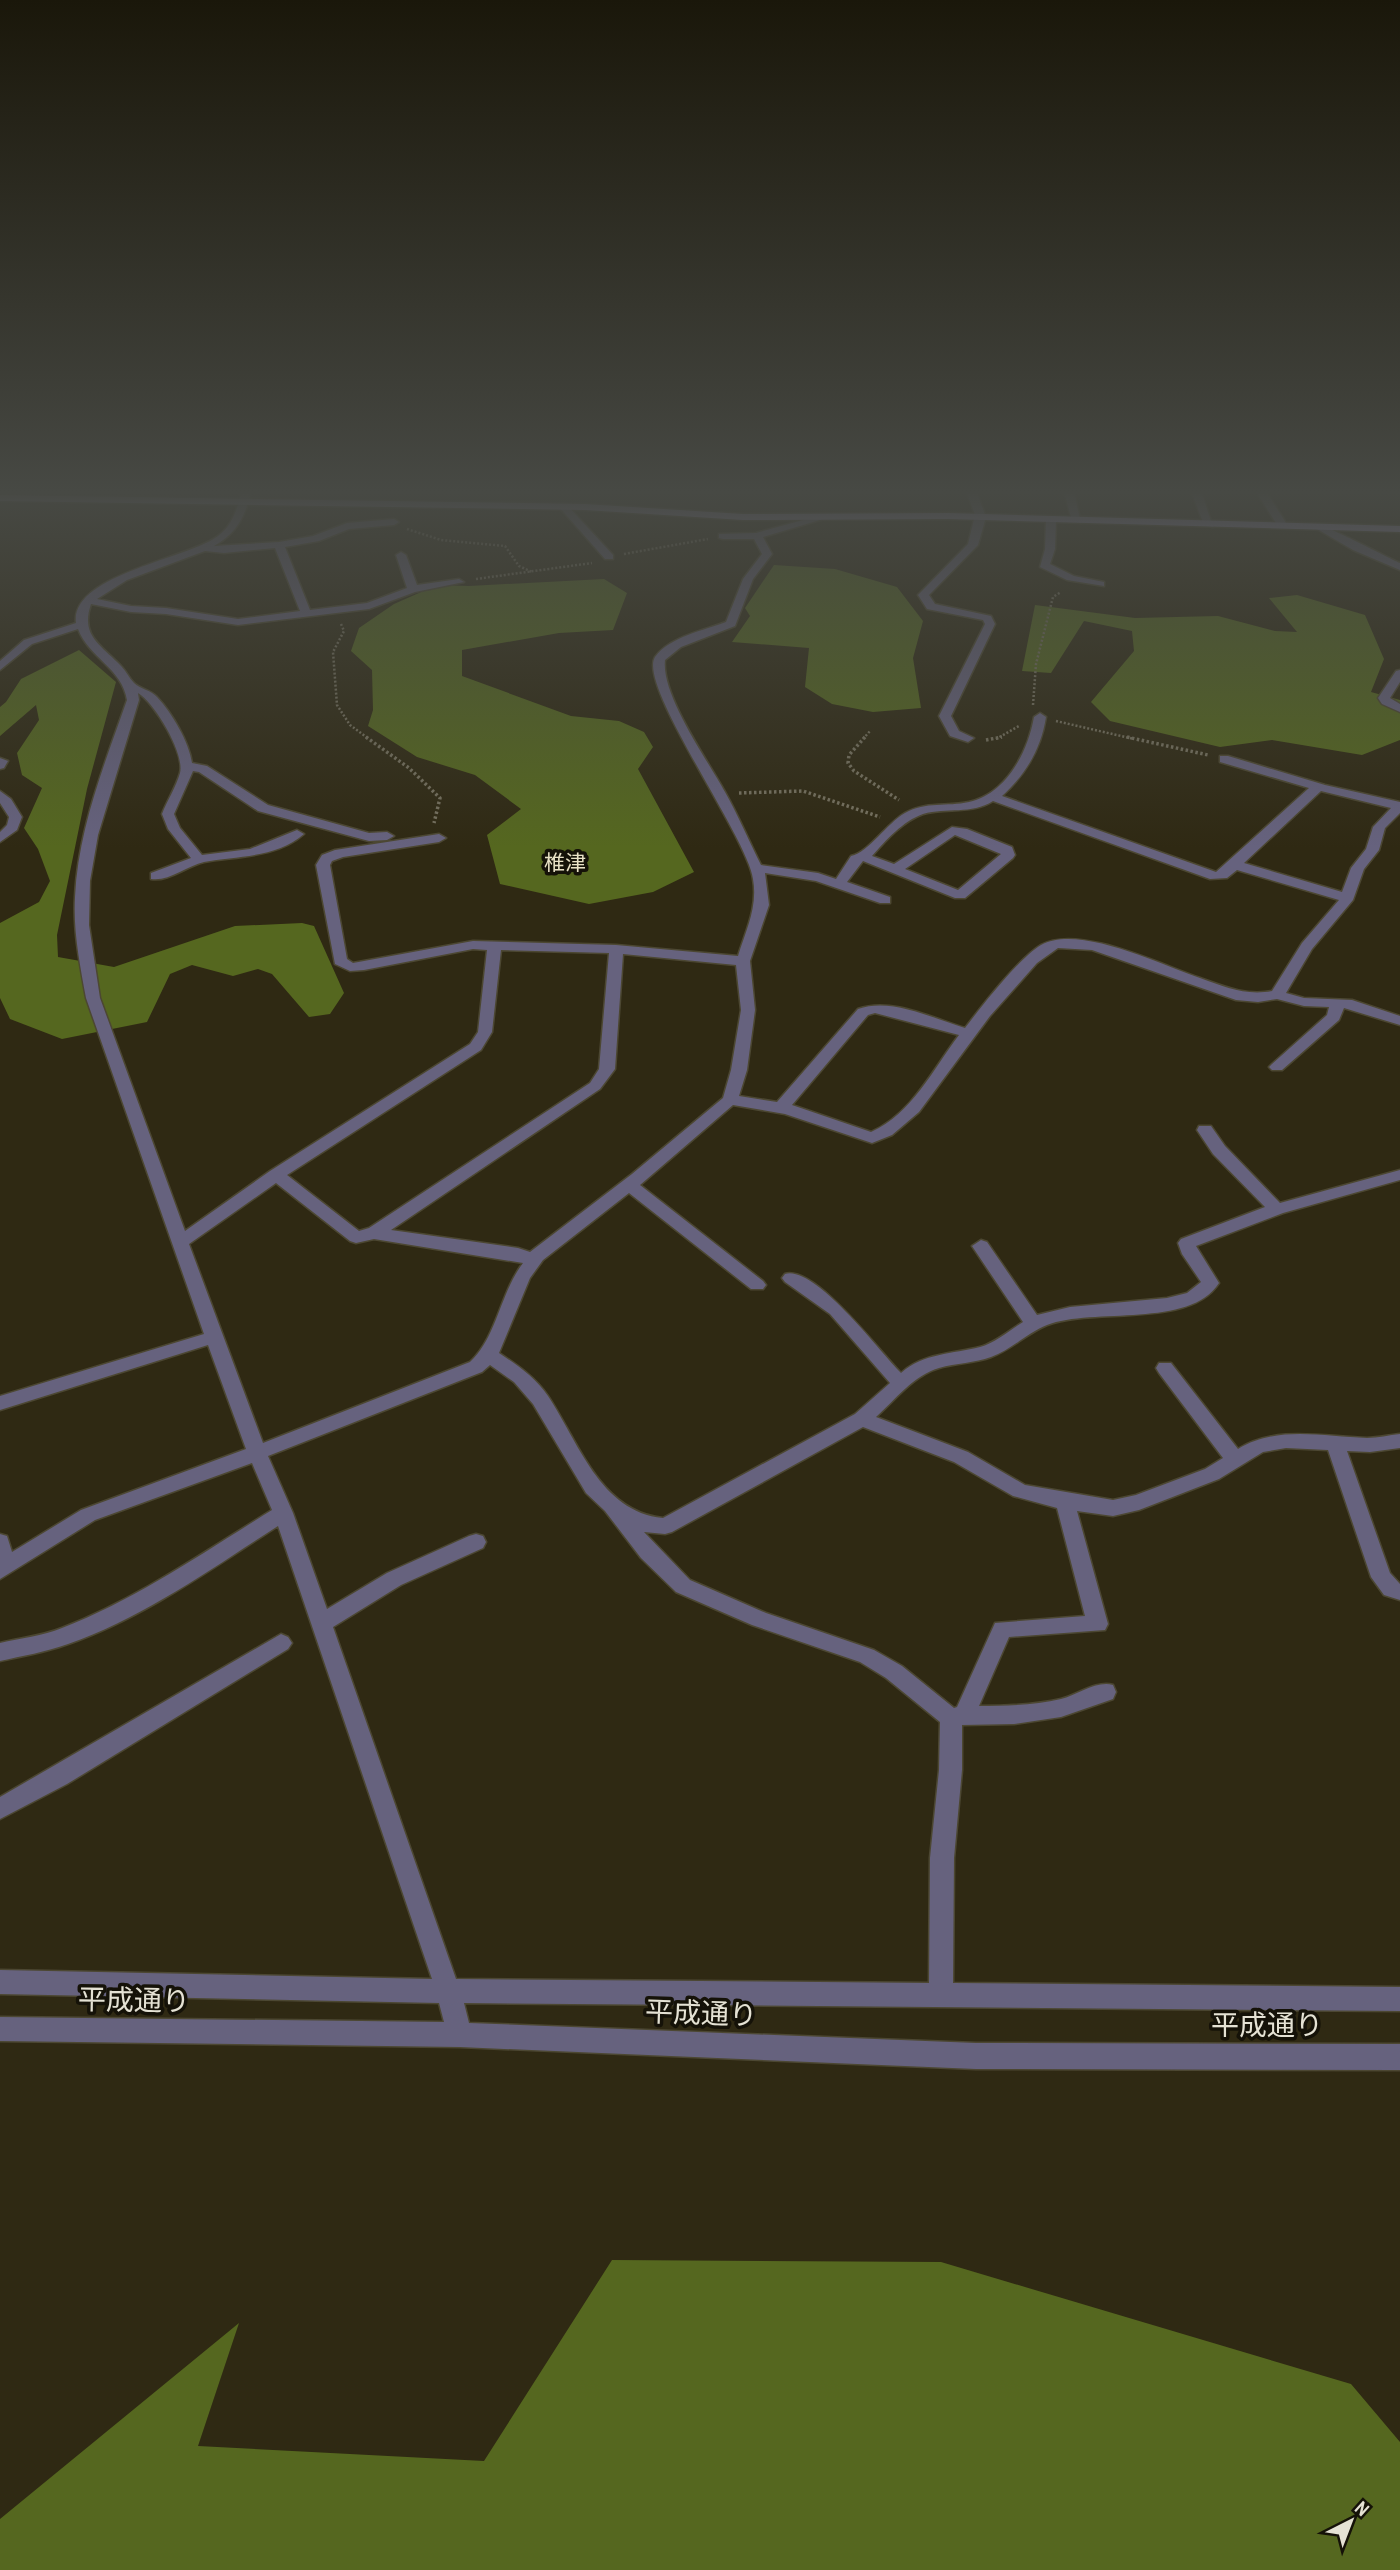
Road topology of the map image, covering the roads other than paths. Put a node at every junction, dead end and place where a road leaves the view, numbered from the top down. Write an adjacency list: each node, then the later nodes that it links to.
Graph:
1 (83, 608): 8 (street)
2 (126, 608): 7 (street)
3 (304, 608): 7 (street)
4 (355, 608): 7 (street)
5 (737, 608): 27 (street)
6 (936, 608): 14 (street)
7 (307, 615)
8 (83, 624): 9 (street); 11 (street)
9 (0, 667)
10 (1400, 673): 12 (street)
11 (131, 687): 16 (street); 49 (street)
12 (1400, 708)
13 (1037, 717): 19 (street)
14 (968, 738)
15 (1224, 760): 17 (street)
16 (186, 766): 20 (street); 25 (street)
17 (1318, 787): 26 (street); 31 (street)
18 (0, 794): 22 (street)
19 (991, 796): 24 (street); 26 (street)
20 (422, 832)
21 (296, 834): 25 (street)
22 (0, 838)
23 (439, 838): 33 (street)
24 (864, 857): 28 (street); 30 (street)
25 (199, 859): 29 (street)
26 (1235, 865): 31 (street)
27 (756, 868): 30 (street); 35 (street)
28 (896, 869): 28 (street)
29 (156, 876)
30 (840, 883): 32 (street)
31 (1347, 898): 36 (street)
32 (885, 900)
33 (494, 946): 34 (street); 44 (street)
34 (616, 949): 35 (street); 48 (street)
35 (743, 961): 41 (street)
36 (1277, 995): 37 (street); 39 (street)
37 (1338, 1003): 38 (street); 40 (street)
38 (1400, 1021)
39 (967, 1033): 42 (street); 42 (street)
40 (1277, 1067)
41 (730, 1100): 42 (street); 46 (street)
42 (781, 1108)
43 (1205, 1130): 47 (street)
44 (276, 1175): 48 (street); 49 (street)
45 (1400, 1175): 47 (street)
46 (630, 1185): 51 (street); 53 (street)
47 (1277, 1209): 54 (street)
48 (374, 1233): 51 (street)
49 (182, 1241): 55 (street)
50 (981, 1246): 54 (street)
51 (533, 1261): 56 (street)
52 (791, 1278): 58 (street)
53 (757, 1285)
54 (1033, 1323): 58 (street)
55 (214, 1337): 59 (street); 63 (street)
56 (489, 1355): 63 (street); 66 (street)
57 (1165, 1368): 64 (street)
58 (900, 1382): 60 (street)
59 (0, 1403)
60 (862, 1419): 65 (street); 66 (street)
61 (1400, 1441): 62 (street)
62 (1335, 1443): 64 (street); 71 (street)
63 (257, 1453): 67 (street); 70 (street)
64 (1236, 1460): 65 (street)
65 (1065, 1501): 76 (street)
66 (612, 1506): 76 (street)
67 (283, 1513): 72 (street); 74 (street)
68 (0, 1542): 70 (street)
69 (476, 1542): 72 (street)
70 (3, 1569)
71 (1400, 1592)
72 (321, 1623): 79 (street)
73 (281, 1643): 77 (street)
74 (0, 1652)
75 (1105, 1692): 76 (street)
76 (958, 1716): 80 (street)
77 (0, 1809)
78 (0, 1982): 79 (street, 平成通り)
79 (448, 1991): 80 (street, 平成通り); 83 (street)
80 (942, 1994): 81 (street, 平成通り)
81 (1400, 1999)
82 (0, 2029): 83 (street, 平成通り)
83 (460, 2035): 84 (street, 平成通り)
84 (1400, 2057)

